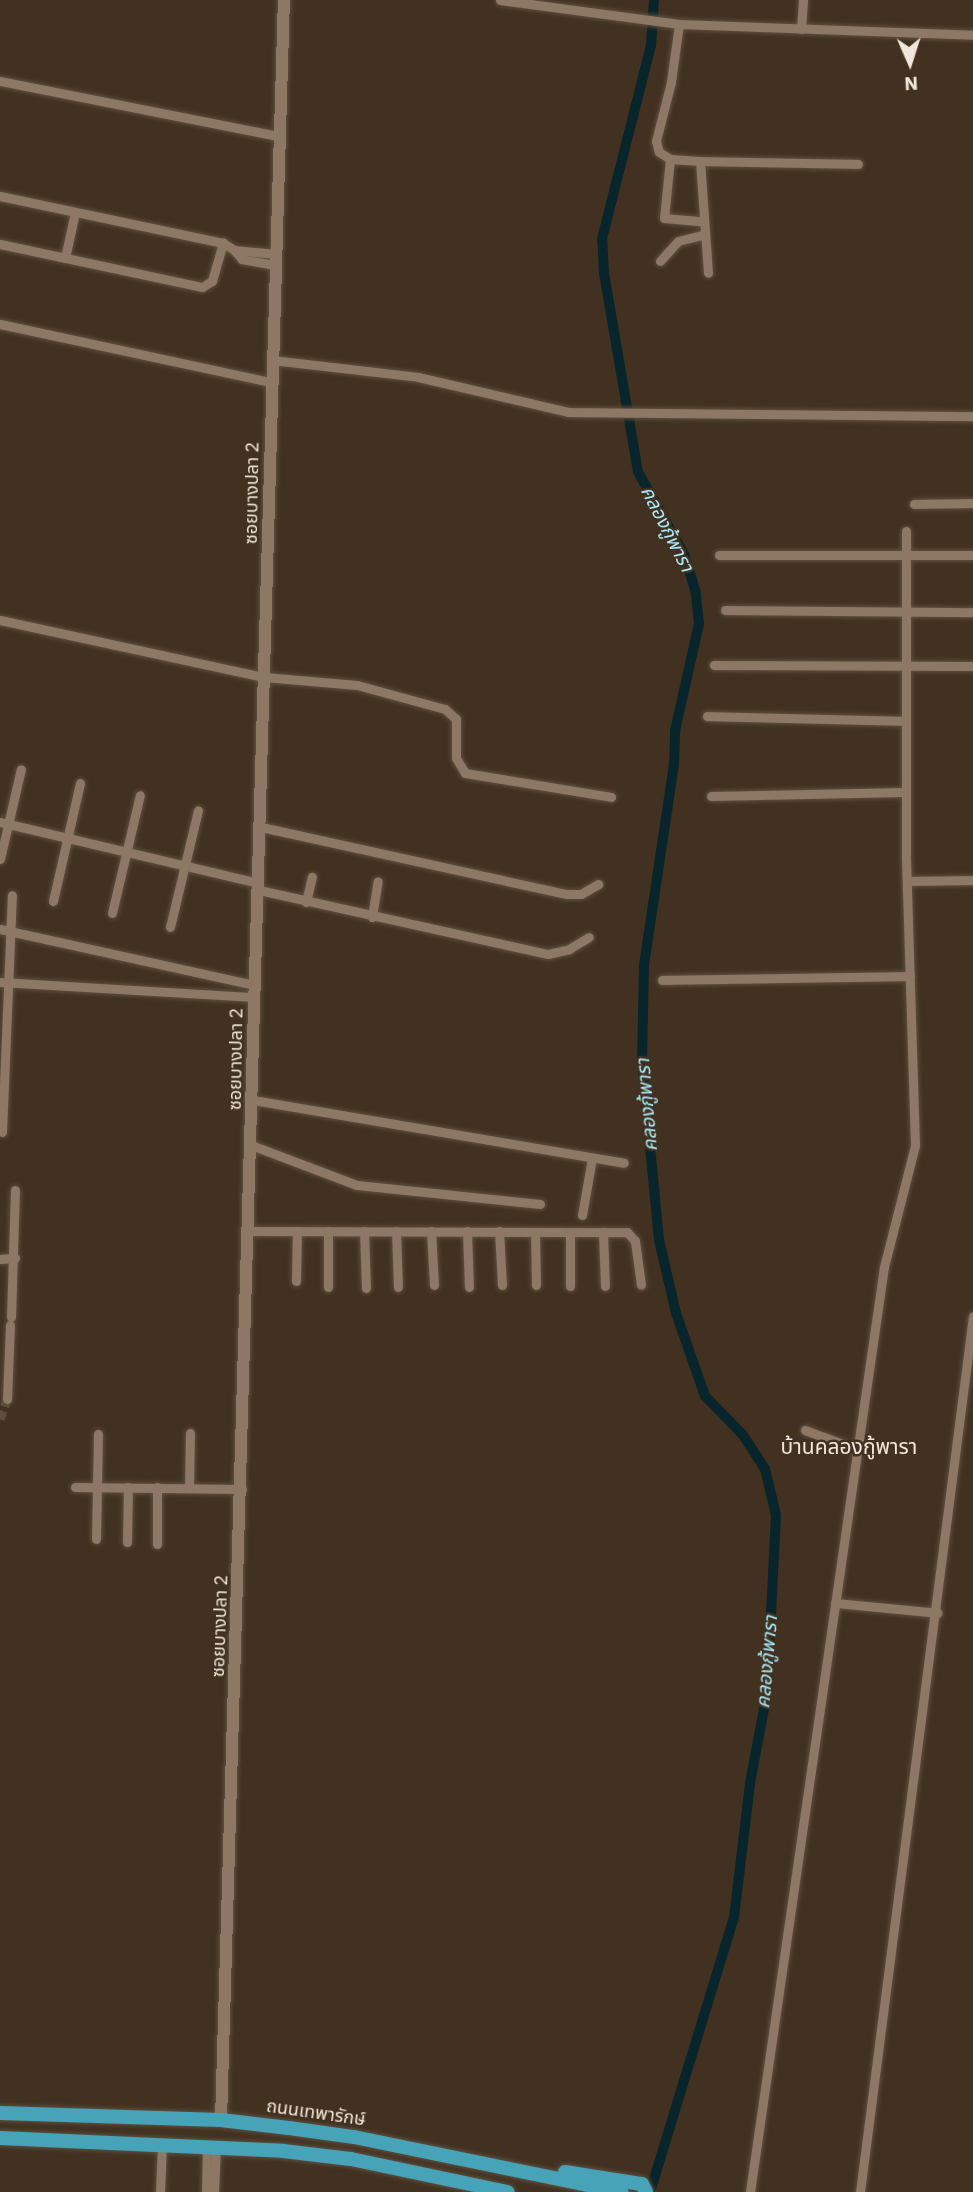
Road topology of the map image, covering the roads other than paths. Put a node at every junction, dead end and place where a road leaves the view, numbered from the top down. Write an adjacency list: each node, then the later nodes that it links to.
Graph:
1 (284, 0): 8 (street, ซอยบางปลา 2)
2 (500, 0): 4 (street)
3 (803, 0): 5 (street)
4 (679, 24): 5 (street); 9 (street)
5 (802, 29): 6 (street)
6 (973, 36)
7 (0, 81): 8 (street)
8 (279, 136): 19 (street, ซอยบางปลา 2)
9 (670, 159): 10 (street); 14 (street)
10 (699, 161): 11 (street); 14 (street)
11 (858, 164)
12 (0, 197): 13 (street)
13 (75, 212): 16 (street); 18 (street)
14 (701, 221): 15 (street)
15 (702, 235): 20 (street); 21 (street)
16 (223, 243): 18 (street); 19 (street)
17 (0, 244): 18 (street)
18 (65, 258)
19 (275, 259): 23 (street, ซอยบางปลา 2)
20 (660, 261)
21 (708, 273)
22 (0, 324): 24 (street)
23 (272, 360): 24 (street, ซอยบางปลา 2); 25 (street)
24 (271, 382): 39 (street, ซอยบางปลา 2)
25 (973, 416)
26 (973, 503): 27 (street)
27 (914, 504)
28 (906, 531): 30 (street)
29 (719, 555): 30 (street)
30 (905, 555): 31 (street); 33 (street)
31 (973, 555)
32 (725, 610): 33 (street)
33 (904, 611): 34 (street); 37 (street)
34 (973, 612)
35 (0, 620): 39 (street)
36 (714, 665): 37 (street)
37 (905, 665): 38 (street); 41 (street)
38 (973, 666)
39 (264, 677): 47 (street); 50 (street, ซอยบางปลา 2)
40 (707, 716): 41 (street)
41 (905, 721): 44 (street)
42 (21, 769): 49 (street)
43 (80, 783): 51 (street)
44 (905, 792): 46 (street); 58 (street)
45 (139, 795): 52 (street)
46 (711, 796)
47 (611, 797)
48 (198, 810): 54 (street)
49 (4, 823): 51 (street); 53 (street)
50 (261, 827): 59 (street); 60 (street, ซอยบางปลา 2)
51 (66, 838): 52 (street); 62 (street)
52 (126, 852): 54 (street); 64 (street)
53 (0, 859)
54 (184, 866): 60 (street); 66 (street)
55 (312, 877): 63 (street)
56 (973, 880): 58 (street)
57 (378, 881): 65 (street)
58 (908, 881): 70 (street)
59 (598, 884)
60 (259, 886): 63 (street); 74 (street, ซอยบางปลา 2)
61 (12, 895): 68 (street)
62 (53, 901)
63 (306, 902): 65 (street)
64 (111, 913)
65 (372, 917): 69 (street)
66 (170, 926)
67 (0, 929): 68 (street)
68 (11, 931): 71 (street); 73 (street)
69 (589, 937)
70 (909, 976): 72 (street); 116 (street)
71 (224, 978): 74 (street); 75 (street)
72 (662, 980)
73 (3, 982): 75 (street); 76 (street)
74 (255, 991): 75 (street); 78 (street, ซอยบางปลา 2)
75 (224, 995)
76 (2, 1037): 77 (street)
77 (1, 1091): 79 (street)
78 (253, 1100): 80 (street, ซอยบางปลา 2); 81 (street)
79 (2, 1132)
80 (251, 1145): 84 (street); 86 (street, ซอยบางปลา 2)
81 (592, 1158): 82 (street); 85 (street)
82 (624, 1163)
83 (15, 1190): 97 (street)
84 (540, 1204)
85 (582, 1215)
86 (250, 1231): 87 (street); 122 (street, ซอยบางปลา 2)
87 (297, 1231): 88 (street); 99 (street)
88 (328, 1231): 89 (street); 106 (street)
89 (364, 1231): 90 (street); 109 (street)
90 (396, 1231): 91 (street); 107 (street)
91 (431, 1231): 92 (street); 100 (street)
92 (467, 1231): 93 (street); 108 (street)
93 (499, 1231): 94 (street); 101 (street)
94 (535, 1231): 95 (street); 102 (street)
95 (570, 1232): 96 (street); 104 (street)
96 (603, 1232): 103 (street); 105 (street)
97 (15, 1258): 98 (street); 111 (street)
98 (0, 1259)
99 (296, 1281)
100 (434, 1285)
101 (502, 1285)
102 (536, 1285)
103 (641, 1285)
104 (570, 1286)
105 (605, 1286)
106 (328, 1287)
107 (398, 1287)
108 (469, 1287)
109 (366, 1288)
110 (973, 1316): 127 (street)
111 (5, 1322): 112 (street)
112 (5, 1394)
113 (805, 1430): 116 (street)
114 (190, 1433): 121 (street)
115 (98, 1434): 117 (street)
116 (856, 1449): 126 (street)
117 (98, 1486): 118 (street); 119 (street); 123 (street)
118 (75, 1487)
119 (128, 1487): 120 (street); 124 (street)
120 (158, 1487): 121 (street); 125 (street)
121 (189, 1488): 122 (street)
122 (242, 1489): 129 (street, ซอยบางปลา 2)
123 (96, 1539)
124 (127, 1542)
125 (156, 1544)
126 (835, 1603): 127 (street); 140 (street)
127 (938, 1613): 141 (street)
128 (0, 2113): 129 (main road, ถนนเทพารักษ์)
129 (221, 2120): 133 (main road, ถนนเทพารักษ์)
130 (0, 2138): 131 (main road)
131 (162, 2144): 132 (main road); 134 (street)
132 (211, 2146): 135 (street); 136 (street); 137 (main road)
133 (559, 2179): 138 (main road, ถนนเทพารักษ์); 139 (main road)
134 (160, 2192)
135 (206, 2192)
136 (214, 2192)
137 (508, 2192)
138 (621, 2192)
139 (646, 2192)
140 (750, 2192)
141 (860, 2192)

